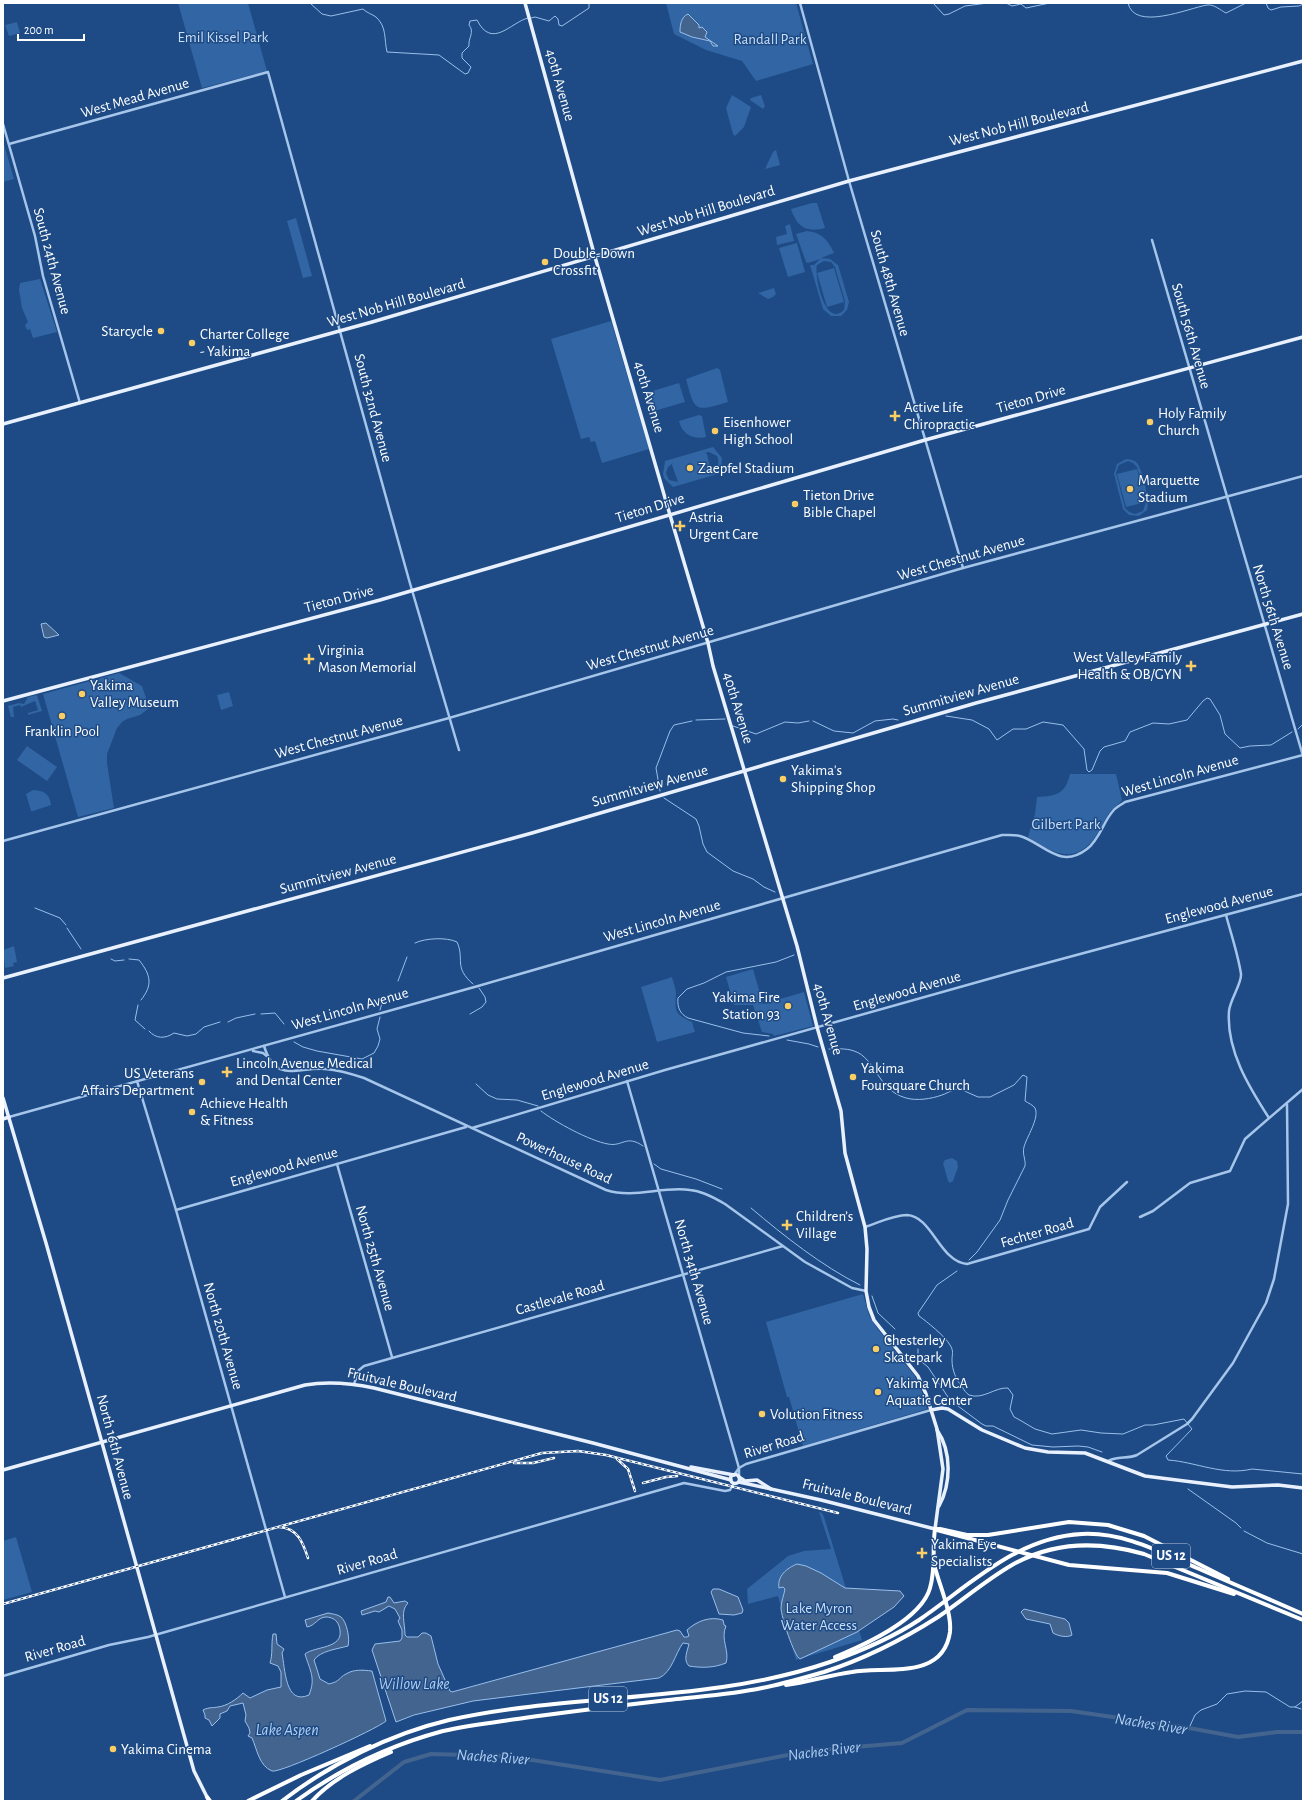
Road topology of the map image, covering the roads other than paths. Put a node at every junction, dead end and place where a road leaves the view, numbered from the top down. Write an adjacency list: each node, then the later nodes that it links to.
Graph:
1 (525, 3): 9 (main road, 40th Avenue)
2 (800, 3): 7 (street, South 48th Avenue)
3 (1303, 61): 7 (main road, West Nob Hill Boulevard)
4 (268, 72): 6 (street, West Mead Avenue); 10 (street, South 32nd Avenue)
5 (3, 124): 6 (street, South 24th Avenue)
6 (9, 144): 13 (street, South 24th Avenue)
7 (849, 181): 9 (main road, West Nob Hill Boulevard); 15 (street, South 48th Avenue)
8 (1152, 240): 12 (street, South 56th Avenue)
9 (596, 257): 10 (main road, West Nob Hill Boulevard); 18 (main road, 40th Avenue)
10 (340, 331): 13 (main road, West Nob Hill Boulevard); 21 (street, South 32nd Avenue)
11 (1303, 337): 12 (main road, Tieton Drive)
12 (1188, 368): 15 (main road, Tieton Drive); 17 (street, South 56th Avenue)
13 (80, 403): 14 (main road, West Nob Hill Boulevard)
14 (3, 424)
15 (925, 440): 18 (main road, Tieton Drive); 20 (street, South 48th Avenue)
16 (1303, 476): 17 (street, West Chestnut Avenue)
17 (1226, 496): 19 (street, South 56th Avenue); 20 (street, West Chestnut Avenue)
18 (670, 515): 21 (main road, Tieton Drive); 24 (main road, 40th Avenue)
19 (1236, 530): 23 (street, North 56th Avenue)
20 (963, 568): 24 (street, West Chestnut Avenue)
21 (412, 591): 25 (main road, Tieton Drive); 26 (street, South 32nd Avenue)
22 (1303, 614): 23 (main road, Summitview Avenue)
23 (1264, 625): 28 (street, North 56th Avenue); 29 (main road, Summitview Avenue)
24 (708, 643): 26 (street, West Chestnut Avenue); 29 (main road, 40th Avenue)
25 (3, 701)
26 (450, 718): 27 (street, South 32nd Avenue); 30 (street, West Chestnut Avenue)
27 (459, 750)
28 (1303, 755): 32 (street, West Lincoln Avenue)
29 (744, 770): 32 (main road, 40th Avenue); 34 (main road, Summitview Avenue)
30 (3, 841)
31 (1303, 894): 33 (street, Englewood Avenue)
32 (782, 899): 35 (main road, 40th Avenue); 36 (street, West Lincoln Avenue)
33 (1226, 914): 35 (street, Englewood Avenue); 45 (street)
34 (3, 978)
35 (817, 1027): 40 (street, Englewood Avenue); 54 (main road, 40th Avenue)
36 (264, 1046): 37 (street, West Lincoln Avenue); 38 (street, Powerhouse Road)
37 (250, 1050): 38 (street, Powerhouse Road); 39 (street, West Lincoln Avenue)
38 (268, 1057): 47 (street, Powerhouse Road)
39 (138, 1081): 44 (street, West Lincoln Avenue); 52 (street, North 20th Avenue)
40 (627, 1082): 48 (street, Englewood Avenue); 51 (street, North 34th Avenue)
41 (1303, 1089): 43 (street)
42 (3, 1098): 44 (main road, North 16th Avenue)
43 (1287, 1104): 45 (street); 63 (street)
44 (9, 1117): 46 (main road, West Lincoln Avenue); 62 (main road, North 16th Avenue)
45 (1269, 1118): 53 (street)
46 (3, 1119)
47 (467, 1126): 48 (street, Powerhouse Road); 49 (street, Englewood Avenue)
48 (472, 1128): 51 (street, Powerhouse Road)
49 (337, 1164): 52 (street, Englewood Avenue); 58 (street, North 25th Avenue)
50 (1127, 1182): 54 (street, Fechter Road)
51 (659, 1191): 55 (street, Powerhouse Road); 56 (street, North 34th Avenue)
52 (176, 1210): 60 (street, North 20th Avenue)
53 (1140, 1217)
54 (865, 1227): 57 (main road, 40th Avenue)
55 (783, 1246): 56 (street, Castlevale Road); 57 (street, Powerhouse Road)
56 (683, 1275): 58 (street, Castlevale Road); 65 (street, North 34th Avenue)
57 (866, 1291): 61 (main road, 40th Avenue)
58 (392, 1358): 59 (street, Castlevale Road)
59 (354, 1384): 60 (main road, Fruitvale Boulevard); 64 (main road, Fruitvale Boulevard)
60 (231, 1405): 62 (main road, Fruitvale Boulevard); 75 (street, North 20th Avenue)
61 (931, 1410): 63 (main road); 65 (street, River Road); 72 (main road, 40th Avenue)
62 (102, 1442): 66 (main road, Fruitvale Boulevard); 79 (main road, North 16th Avenue)
63 (1108, 1461): 70 (main road)
64 (682, 1466): 67 (main road, Fruitvale Boulevard); 69 (main road, Fruitvale Boulevard)
65 (739, 1468): 67 (street, River Road); 68 (street, River Road)
66 (3, 1470)
67 (734, 1475): 68 (main road, Fruitvale Boulevard); 69 (main road)
68 (739, 1480): 69 (main road, Fruitvale Boulevard); 71 (main road, Fruitvale Boulevard); 71 (main road, Fruitvale Boulevard)
69 (732, 1482): 75 (street, River Road)
70 (1303, 1488)
71 (774, 1490): 72 (main road, Fruitvale Boulevard)
72 (935, 1529): 73 (highway); 74 (highway); 76 (highway)
73 (934, 1564): 80 (highway); 82 (highway)
74 (1259, 1595): 77 (highway, US 12); 80 (highway, US 12)
75 (285, 1597): 79 (street, River Road)
76 (1260, 1603): 78 (highway, US 12); 82 (highway, US 12)
77 (1303, 1614)
78 (1303, 1620)
79 (155, 1635): 81 (street, River Road); 85 (main road, North 16th Avenue)
80 (789, 1674): 83 (highway, US 12)
81 (3, 1676)
82 (760, 1689): 84 (highway, US 12)
83 (398, 1737): 86 (highway); 87 (highway, US 12)
84 (425, 1737): 88 (highway, US 12); 89 (highway)
85 (209, 1800)
86 (248, 1801)
87 (282, 1801)
88 (296, 1801)
89 (312, 1801)

